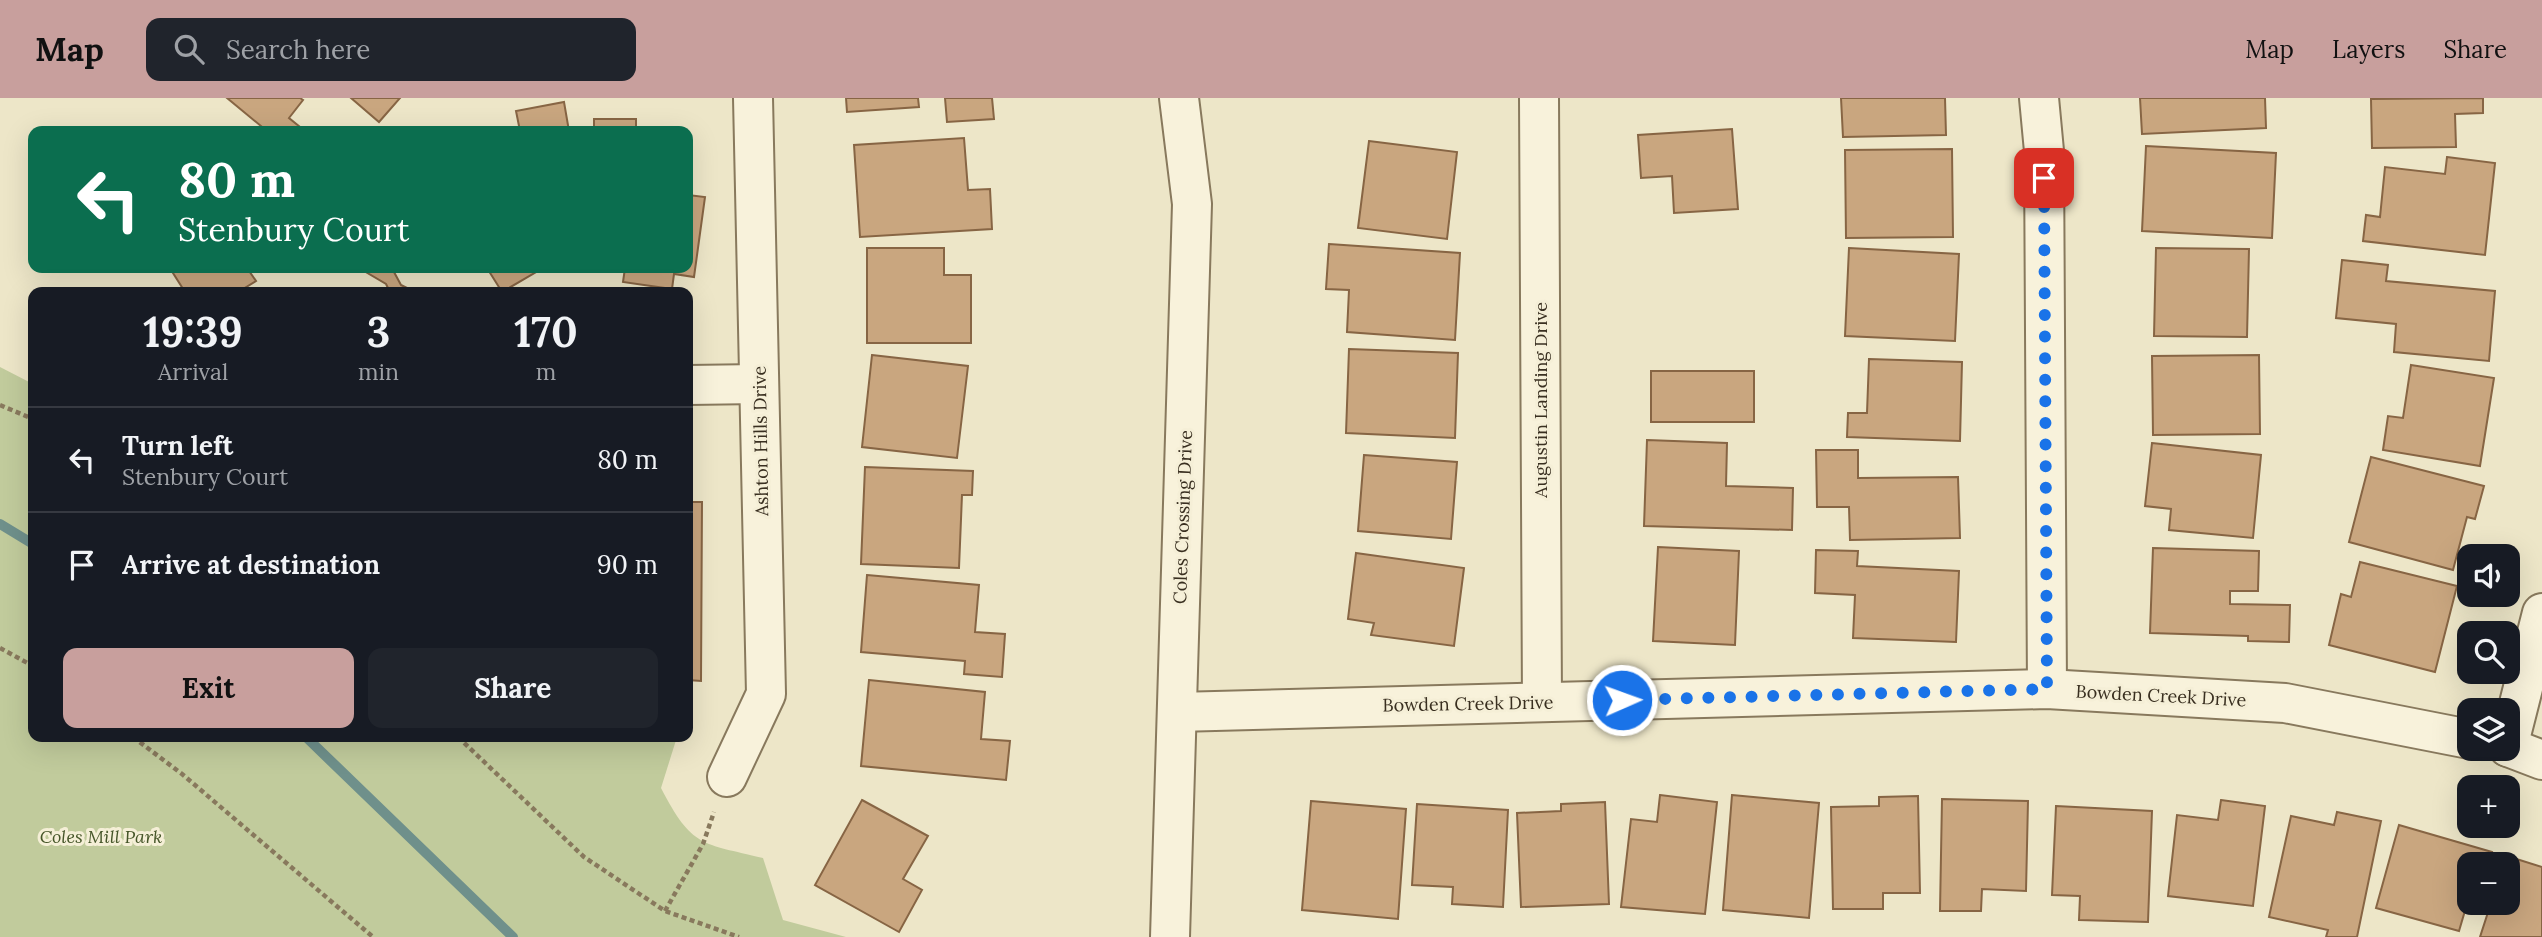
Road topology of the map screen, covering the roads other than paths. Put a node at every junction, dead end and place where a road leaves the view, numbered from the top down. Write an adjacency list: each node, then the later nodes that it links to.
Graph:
1 (753, 98): 5 (street, Ashton Hills Drive)
2 (1179, 98): 11 (street, Coles Crossing Drive)
3 (1539, 98): 10 (street, Augustin Landing Drive)
4 (2039, 98): 8 (street)
5 (760, 384): 6 (street); 15 (street, Ashton Hills Drive)
6 (693, 385)
7 (2542, 612): 9 (street)
8 (2047, 689): 10 (street, Bowden Creek Drive); 12 (street, Bowden Creek Drive)
9 (2520, 699)
10 (1542, 702): 11 (street, Bowden Creek Drive)
11 (1177, 712): 16 (street, Coles Crossing Drive)
12 (2457, 737)
13 (2520, 752): 14 (street)
14 (2542, 760)
15 (727, 777)
16 (1170, 937)

